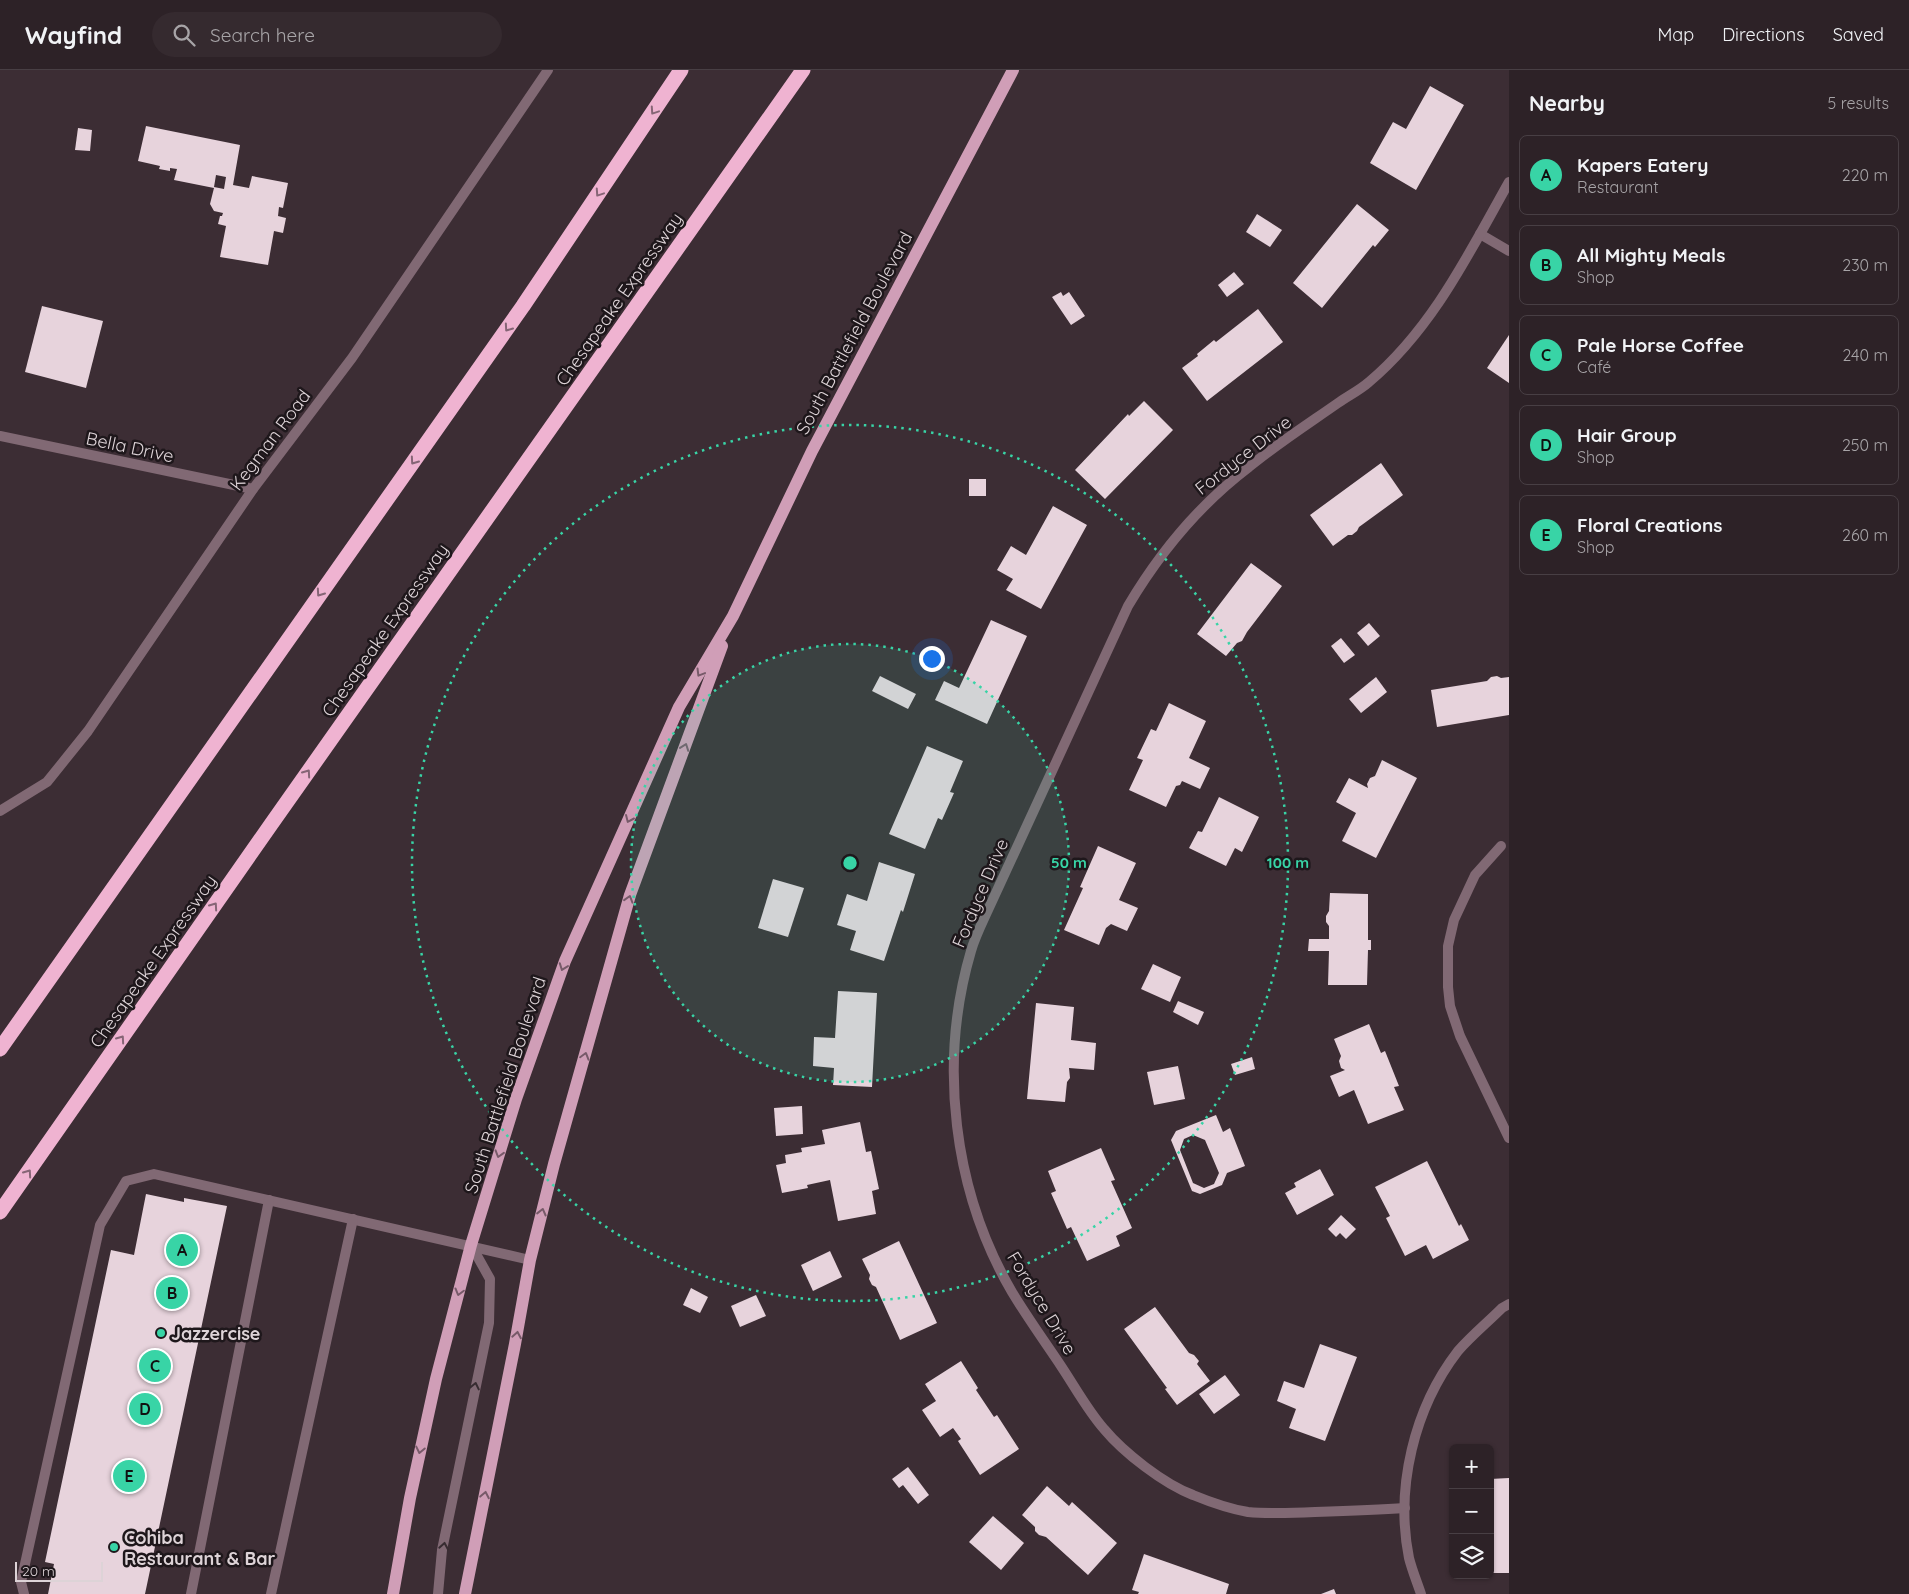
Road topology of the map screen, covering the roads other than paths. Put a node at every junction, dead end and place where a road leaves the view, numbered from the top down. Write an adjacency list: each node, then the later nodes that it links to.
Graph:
1 (548, 70): 9 (street, Kegman Road)
2 (681, 70): 13 (highway, one-way to 13)
3 (803, 70): 16 (highway, Chesapeake Expressway, one-way to 3)
4 (1013, 70): 10 (main road, South Battlefield Boulevard)
5 (1509, 182): 6 (street, Fordyce Drive)
6 (1480, 234): 7 (street); 21 (street, Fordyce Drive)
7 (1509, 251)
8 (0, 436): 9 (street, Bella Drive)
9 (253, 490): 11 (street, Kegman Road)
10 (733, 616): 18 (main road, South Battlefield Boulevard, one-way to 18); 19 (main road, South Battlefield Boulevard, one-way to 10)
11 (0, 811)
12 (1501, 846): 14 (street)
13 (0, 1049)
14 (1509, 1138)
15 (269, 1200): 17 (street); 22 (street); 23 (street)
16 (0, 1212)
17 (353, 1219): 18 (street); 24 (street)
18 (471, 1245): 19 (street); 25 (main road, South Battlefield Boulevard, one-way to 25); 26 (street, one-way to 18)
19 (530, 1260): 27 (main road, South Battlefield Boulevard, one-way to 19)
20 (1509, 1304): 21 (street)
21 (1404, 1508): 28 (street)
22 (24, 1594)
23 (191, 1594)
24 (271, 1594)
25 (393, 1594)
26 (438, 1594)
27 (465, 1594)
28 (1421, 1594)

